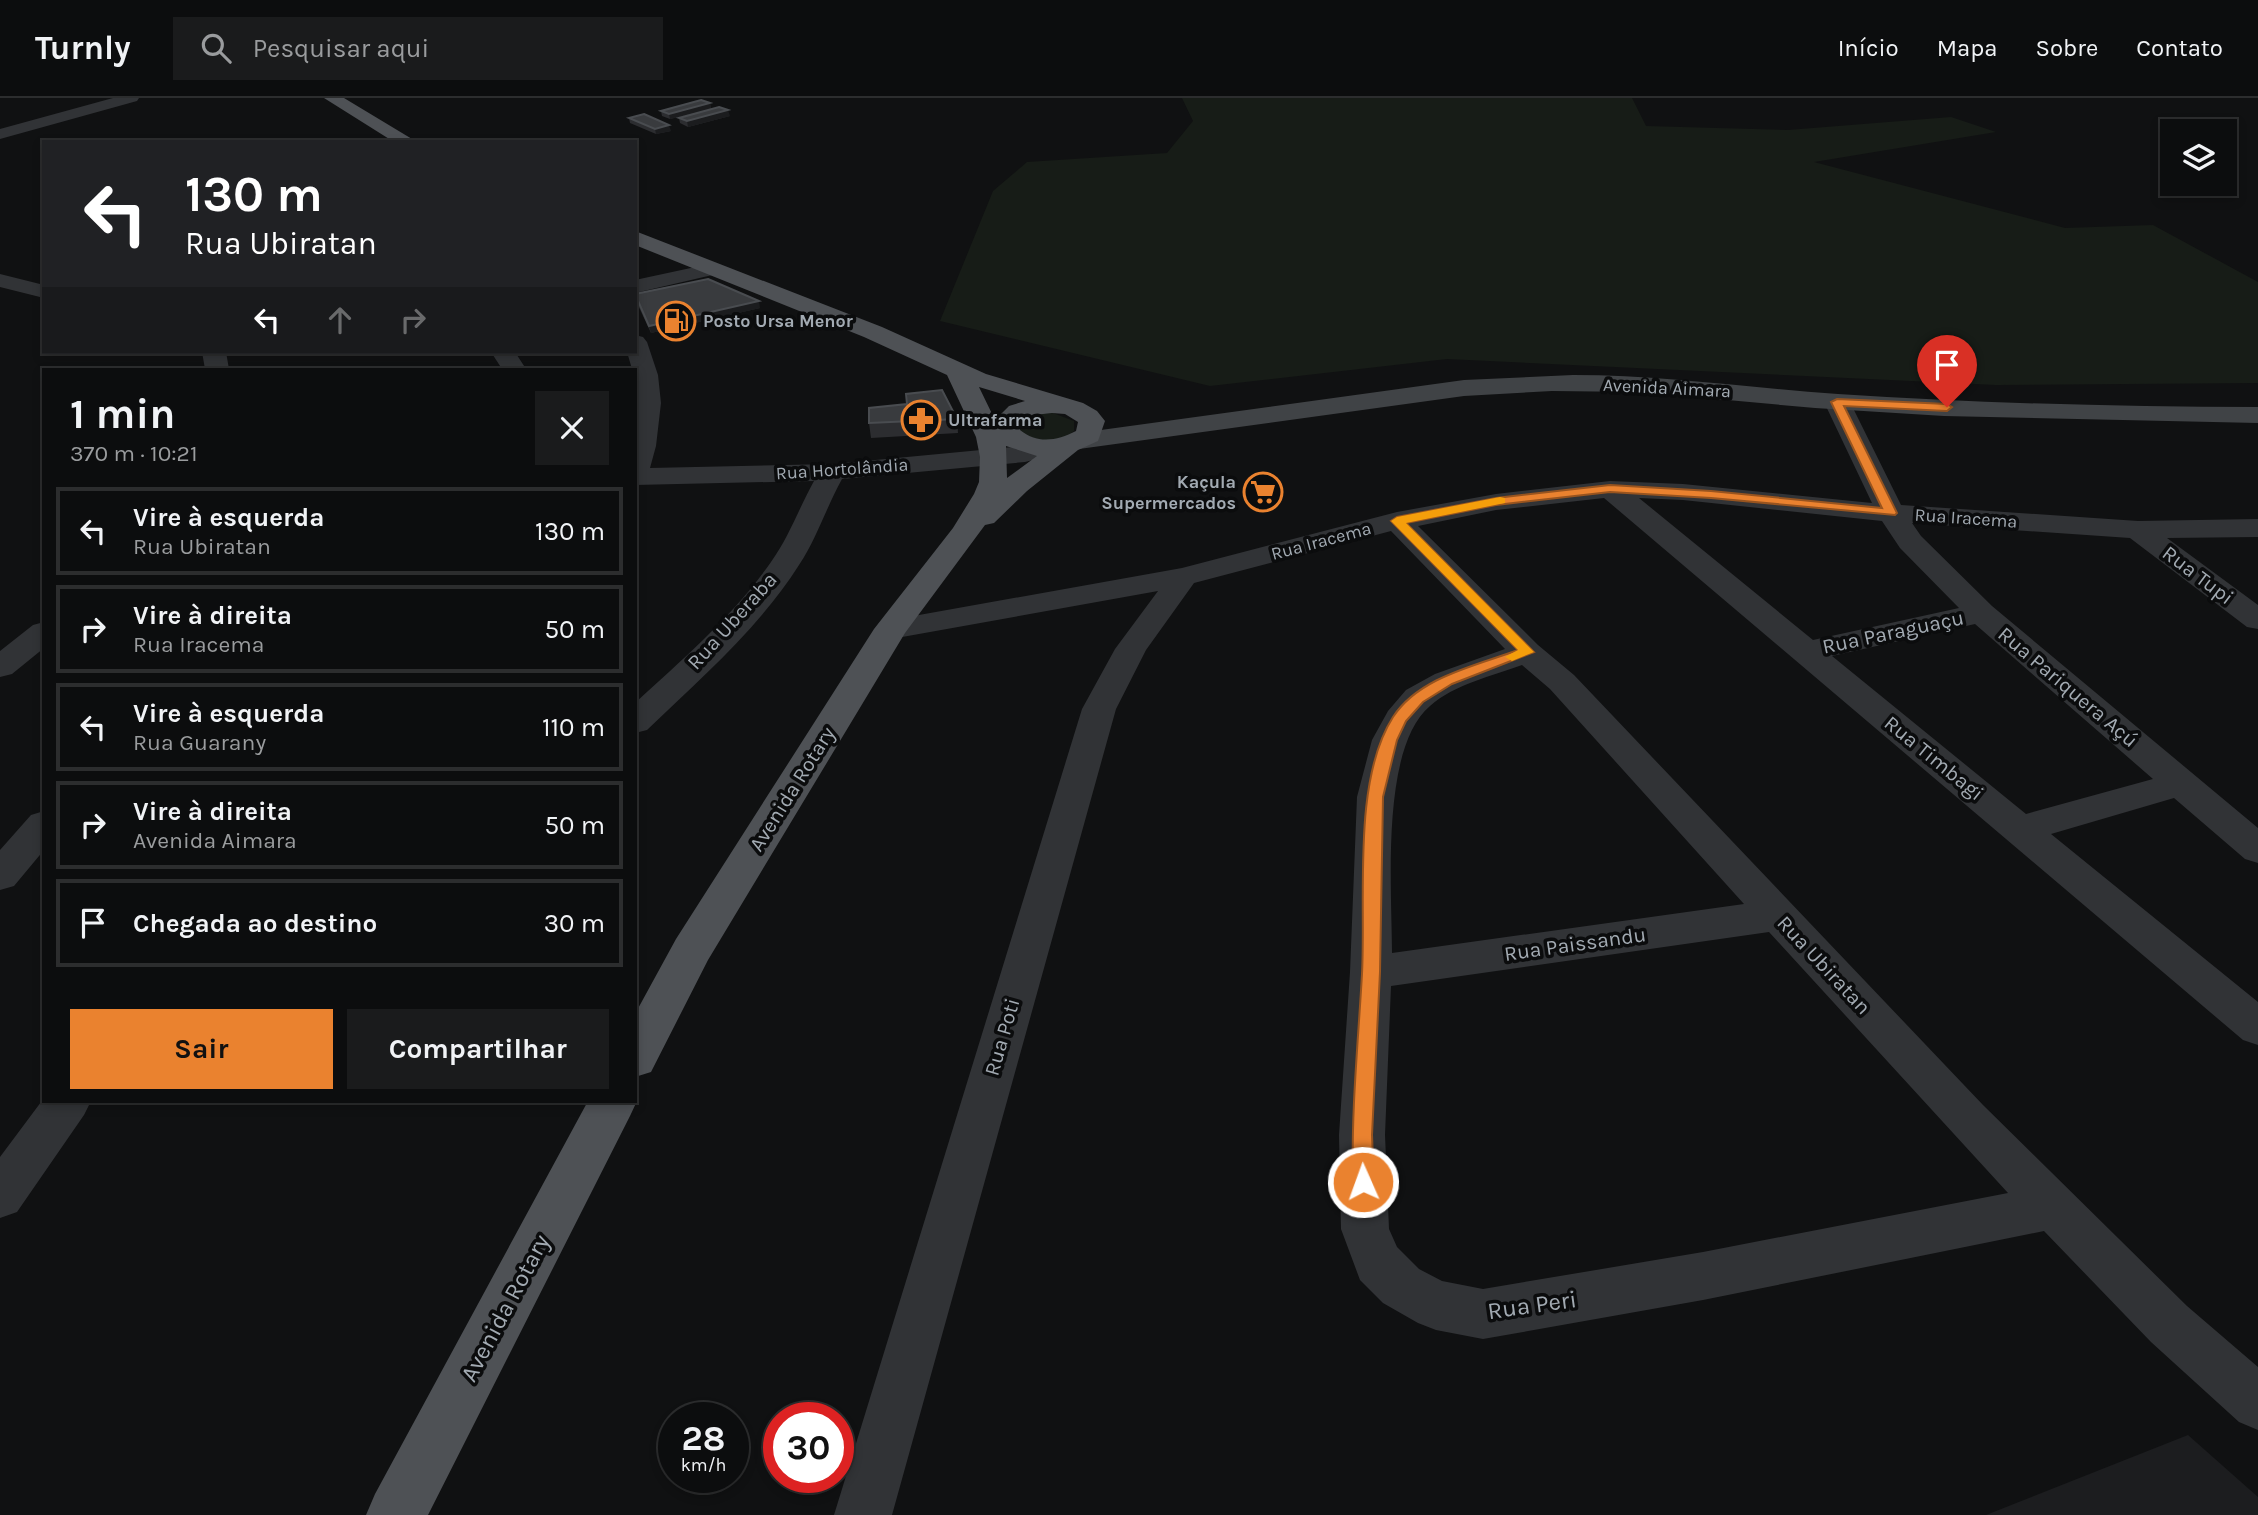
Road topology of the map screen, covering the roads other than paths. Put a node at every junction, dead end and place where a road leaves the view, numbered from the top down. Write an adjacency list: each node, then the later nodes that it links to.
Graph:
1 (131, 98): 3 (street)
2 (332, 98): 7 (main road)
3 (106, 101): 4 (street)
4 (66, 116): 5 (street); 6 (street)
5 (0, 134)
6 (74, 135)
7 (404, 140)
8 (637, 238): 9 (main road)
9 (714, 270): 11 (street); 14 (main road)
10 (4, 285): 12 (street)
11 (637, 287)
12 (42, 292)
13 (637, 347): 21 (street)
14 (957, 369): 16 (main road); 20 (main road)
15 (1837, 402): 17 (main road, Avenida Aimara); 18 (main road, Avenida Aimara); 26 (street, Rua Pariquera Açú)
16 (1070, 407): 18 (main road); 19 (main road); 19 (main road)
17 (2258, 415)
18 (1204, 426): 19 (main road, Avenida Aimara)
19 (1065, 445): 20 (street, Rua Hortolândia); 30 (main road, Avenida Rotary)
20 (992, 447): 22 (street, Rua Hortolândia); 24 (street, Rua Hortolândia); 30 (main road, Avenida Rotary)
21 (637, 464)
22 (637, 469)
23 (637, 469): 24 (street, Rua Hortolândia)
24 (833, 472): 39 (street, Rua Uberaba)
25 (1610, 489): 26 (street, Rua Iracema); 27 (street, Rua Iracema); 37 (street, Rua Timbagi)
26 (1891, 513): 29 (street, Rua Iracema); 32 (street, Rua Pariquera Açú)
27 (1397, 521): 31 (street, Rua Iracema); 36 (street, Rua Ubiratan)
28 (2258, 528): 29 (street, Rua Iracema)
29 (2138, 530): 33 (street, Rua Tupi)
30 (967, 532): 34 (main road, Avenida Rotary)
31 (1182, 577): 34 (street, Rua Iracema); 55 (street, Rua Poti)
32 (1981, 613): 37 (street, Rua Paraguaçu); 40 (street, Rua Pariquera Açú)
33 (2258, 620)
34 (891, 629): 48 (main road, Avenida Rotary)
35 (42, 634): 38 (street)
36 (1527, 652): 45 (street, Rua Ubiratan); 46 (street, Rua Peri)
37 (1804, 652): 42 (street, Rua Timbagi)
38 (0, 667)
39 (637, 720)
40 (2182, 783): 42 (street); 43 (street, Rua Pariquera Açú)
41 (42, 826): 44 (street)
42 (2020, 829): 47 (street, Rua Timbagi)
43 (2258, 849)
44 (0, 876)
45 (1778, 915): 46 (street, Rua Paissandu); 52 (street, Rua Ubiratan)
46 (1371, 972): 52 (street, Rua Peri)
47 (2258, 1027)
48 (637, 1054)
49 (67, 1103): 51 (street)
50 (612, 1103): 54 (main road, Avenida Rotary)
51 (0, 1196)
52 (2055, 1206): 53 (street, Rua Ubiratan)
53 (2258, 1403)
54 (396, 1515)
55 (863, 1515)

